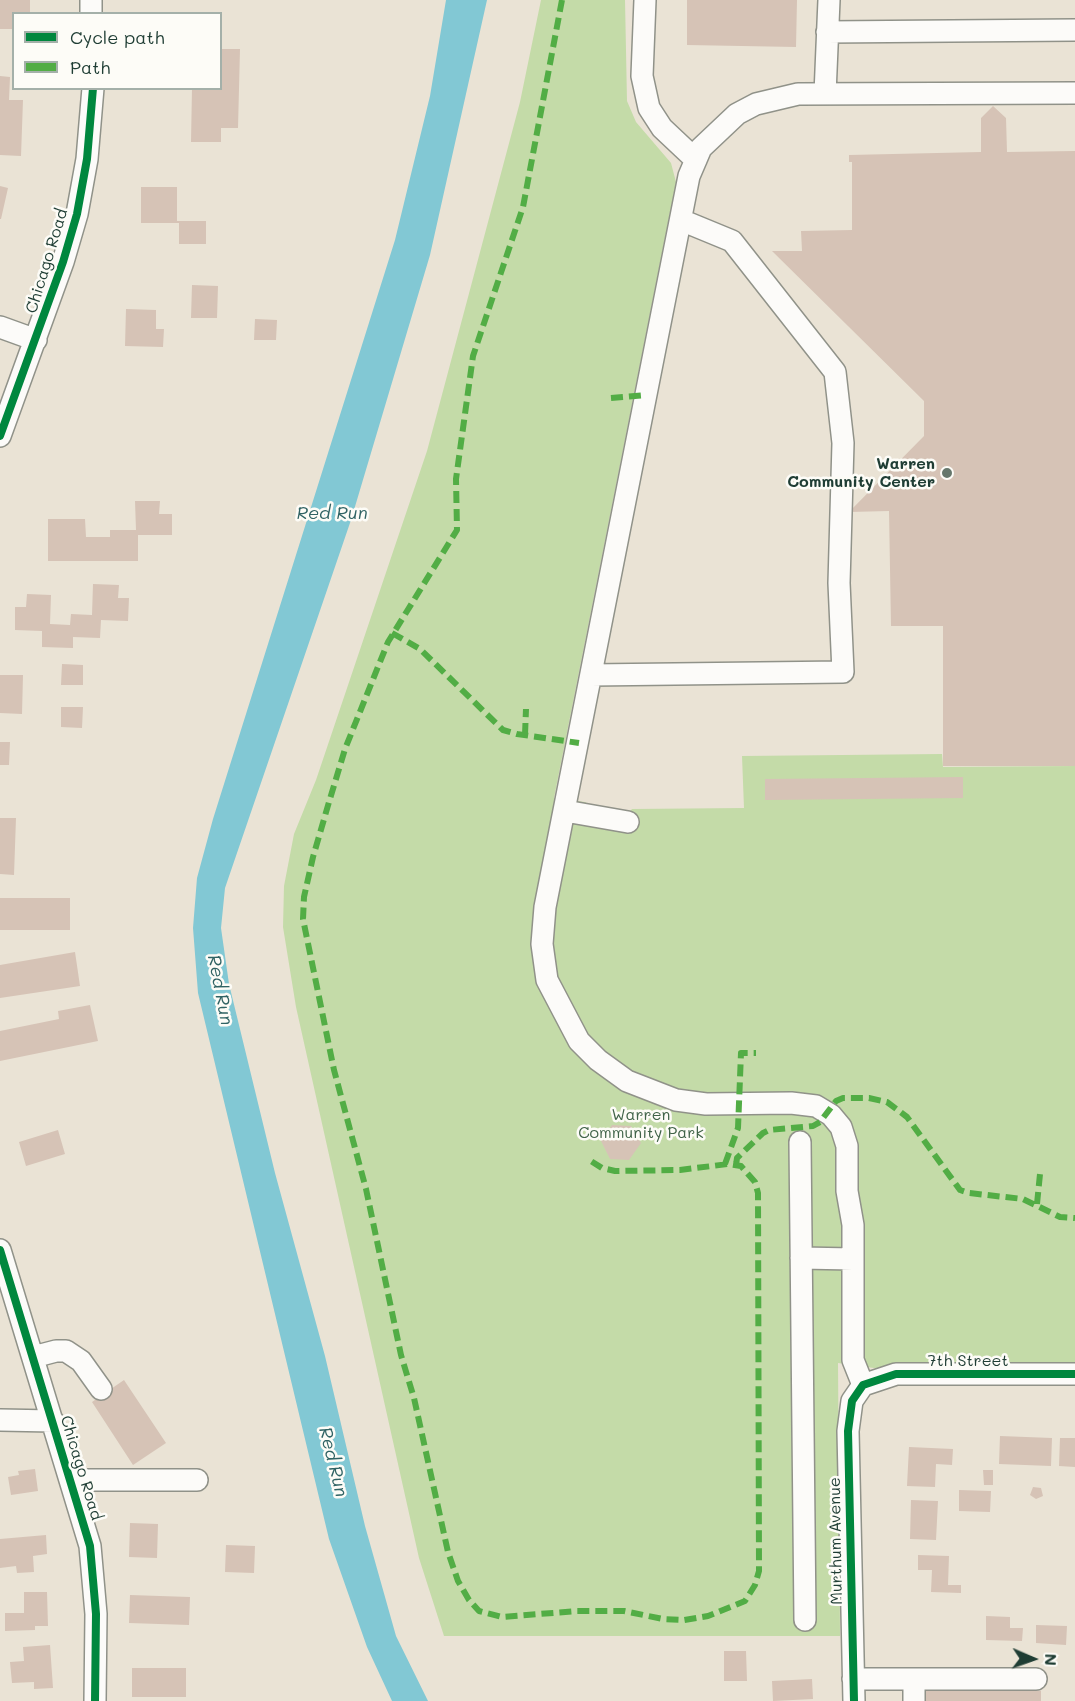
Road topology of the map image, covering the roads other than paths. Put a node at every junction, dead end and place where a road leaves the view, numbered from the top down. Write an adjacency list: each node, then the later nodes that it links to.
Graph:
1 (645, 0): 8 (street)
2 (829, 0): 4 (street)
3 (1075, 30): 4 (street)
4 (827, 32): 7 (street)
5 (93, 90): 11 (street, Chicago Road)
6 (1075, 93): 7 (street)
7 (825, 94): 8 (street)
8 (696, 160): 9 (street)
9 (681, 220): 13 (street); 13 (street)
10 (0, 327): 11 (street)
11 (36, 340): 12 (street, Chicago Road)
12 (0, 436)
13 (591, 675): 14 (street)
14 (565, 811): 15 (street); 19 (street)
15 (628, 822)
16 (800, 1142): 18 (street)
17 (0, 1250): 20 (street, Chicago Road)
18 (801, 1258): 19 (street); 28 (street)
19 (853, 1259): 22 (street)
20 (33, 1357): 23 (street); 25 (street, Chicago Road)
21 (1075, 1374): 22 (street, 7th Street)
22 (863, 1385): 29 (street, Murthum Avenue)
23 (100, 1389)
24 (0, 1420): 25 (street)
25 (53, 1421): 26 (street, Chicago Road)
26 (71, 1480): 27 (street); 32 (street, Chicago Road)
27 (197, 1480)
28 (805, 1620)
29 (853, 1679): 30 (street); 33 (street, Murthum Avenue)
30 (914, 1679): 31 (street); 34 (street)
31 (1036, 1679)
32 (96, 1701)
33 (854, 1701)
34 (914, 1701)

